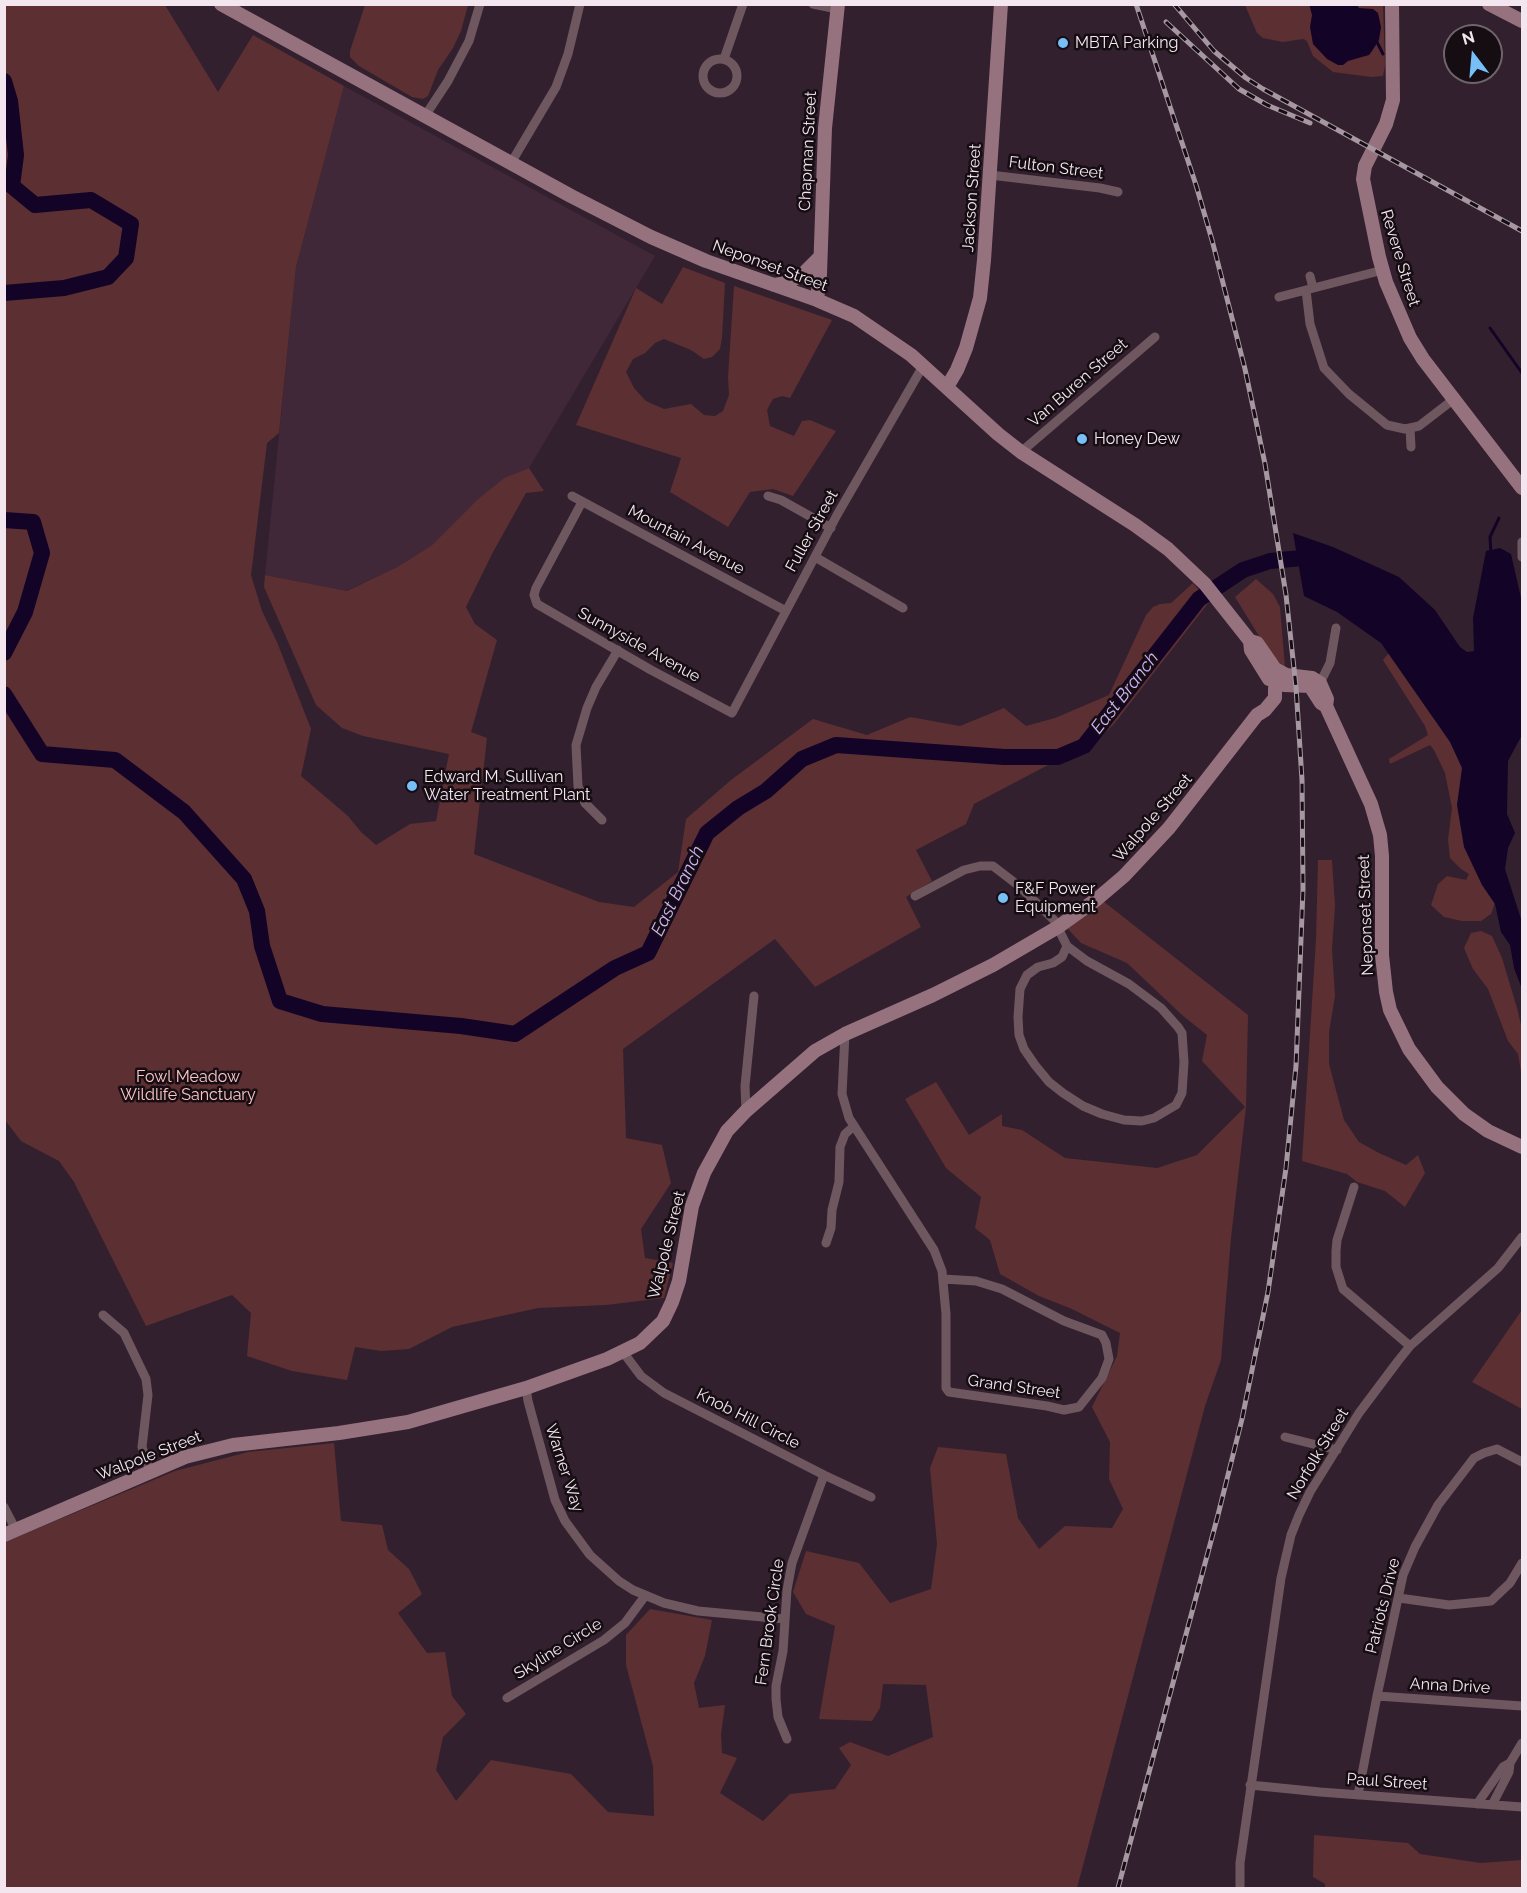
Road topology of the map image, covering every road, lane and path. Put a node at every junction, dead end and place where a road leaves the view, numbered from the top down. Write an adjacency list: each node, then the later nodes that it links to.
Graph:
1 (221, 4): 12 (main road, Neponset Street)
2 (480, 4): 12 (street)
3 (580, 4): 13 (street)
4 (743, 4): 11 (street)
5 (813, 4): 9 (street)
6 (1001, 4): 14 (main road, Jackson Street)
7 (1392, 4): 17 (main road, Revere Street)
8 (1489, 4): 10 (main road)
9 (837, 7): 16 (main road, Chapman Street)
10 (1522, 21)
11 (724, 59)
12 (425, 117): 13 (main road, Neponset Street)
13 (511, 163): 19 (main road, Neponset Street)
14 (990, 175): 15 (street, Fulton Street); 25 (main road, Jackson Street)
15 (1118, 192)
16 (820, 257): 19 (main road); 22 (main road, Chapman Street)
17 (1383, 270): 20 (street); 26 (main road, Revere Street)
18 (1310, 276): 20 (street)
19 (774, 285): 22 (main road, Neponset Street)
20 (1309, 289): 21 (street); 27 (street)
21 (1279, 297)
22 (817, 300): 24 (main road, Neponset Street)
23 (1155, 337): 29 (street, Van Buren Street)
24 (923, 366): 25 (main road, Neponset Street); 34 (street, Fuller Street)
25 (947, 387): 29 (main road, Neponset Street)
26 (1454, 399): 27 (street); 30 (main road, Revere Street)
27 (1410, 428): 28 (street)
28 (1411, 447)
29 (1021, 453): 42 (main road, Neponset Street)
30 (1522, 488)
31 (572, 496): 33 (street, Mountain Avenue)
32 (768, 496): 34 (street)
33 (582, 502): 39 (street, Mountain Avenue); 41 (street, Sunnyside Avenue)
34 (831, 528): 36 (street, Fuller Street)
35 (1522, 542): 37 (street)
36 (815, 557): 38 (street); 39 (street, Fuller Street)
37 (1522, 558)
38 (903, 608)
39 (786, 611): 45 (street, Fuller Street)
40 (1336, 628): 43 (street)
41 (618, 650): 45 (street, Sunnyside Avenue); 46 (street)
42 (1279, 682): 43 (main road); 44 (main road, Neponset Street); 48 (main road, Walpole Street)
43 (1320, 683): 44 (main road, Neponset Street)
44 (1326, 706): 54 (main road, Neponset Street)
45 (732, 713)
46 (602, 820)
47 (915, 896): 48 (street)
48 (1058, 927): 49 (street); 51 (main road, Walpole Street)
49 (1067, 946): 49 (street)
50 (754, 996): 52 (street)
51 (844, 1034): 52 (main road, Walpole Street); 53 (street, Grand Street)
52 (746, 1111): 61 (main road, Walpole Street)
53 (854, 1126): 57 (street); 58 (street, Grand Street)
54 (1522, 1147)
55 (1354, 1187): 60 (street)
56 (1522, 1237): 60 (street, Norfolk Street)
57 (826, 1243)
58 (943, 1279): 58 (street, Grand Street)
59 (103, 1315): 66 (street)
60 (1410, 1346): 64 (street, Norfolk Street)
61 (623, 1352): 62 (main road, Walpole Street); 67 (street, Knob Hill Circle)
62 (526, 1388): 66 (main road, Walpole Street); 72 (street, Warner Way)
63 (1285, 1437): 64 (street)
64 (1337, 1450): 81 (street, Norfolk Street)
65 (1522, 1462): 73 (street, Patriots Drive)
66 (150, 1471): 70 (main road, Walpole Street)
67 (824, 1475): 68 (street, Knob Hill Circle); 74 (street, Fern Brook Circle)
68 (871, 1497)
69 (4, 1507): 70 (street)
70 (10, 1532)
71 (1522, 1563): 73 (street)
72 (645, 1596): 74 (street, Warner Way); 76 (street, Skyline Circle)
73 (1399, 1598): 75 (street, Patriots Drive)
74 (784, 1619): 78 (street, Fern Brook Circle)
75 (1377, 1696): 77 (street, Anna Drive); 82 (street, Patriots Drive)
76 (507, 1698)
77 (1522, 1706)
78 (787, 1739)
79 (1522, 1743): 80 (street)
80 (1510, 1763): 83 (street); 84 (street)
81 (1250, 1785): 82 (street, Paul Street); 86 (street, Norfolk Street)
82 (1358, 1795): 83 (street, Paul Street)
83 (1477, 1804): 84 (street, Paul Street)
84 (1492, 1805): 85 (street, Paul Street)
85 (1522, 1807)
86 (1240, 1888)

